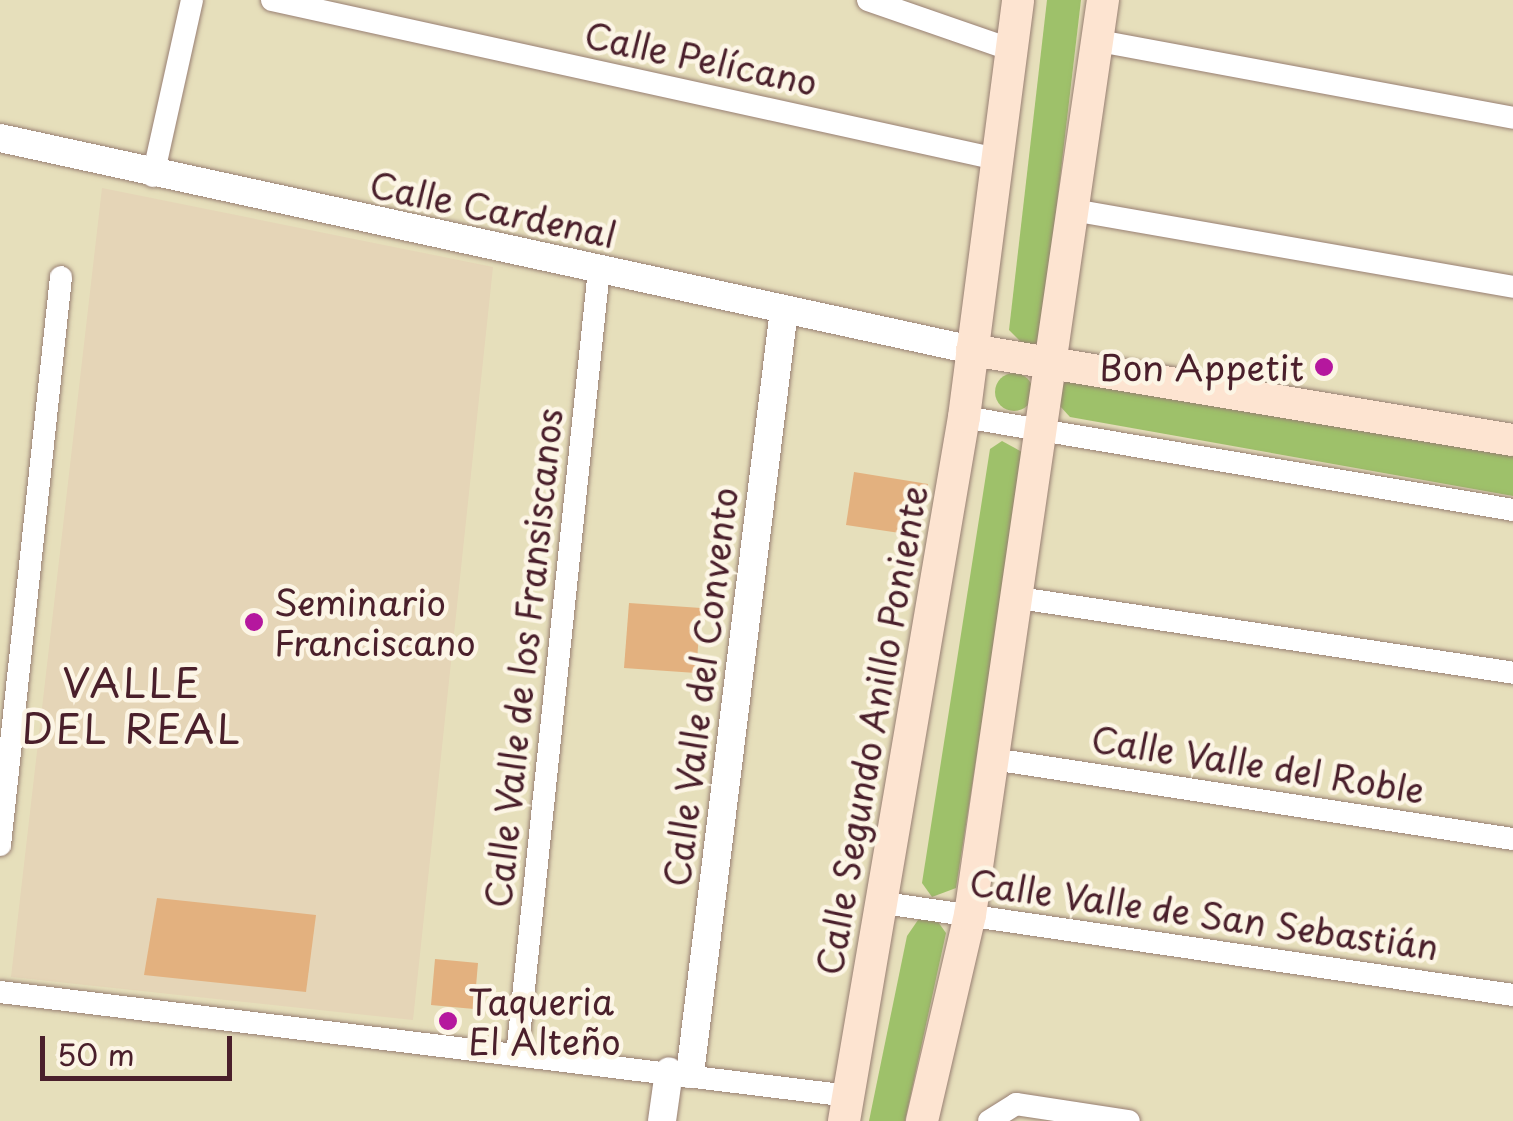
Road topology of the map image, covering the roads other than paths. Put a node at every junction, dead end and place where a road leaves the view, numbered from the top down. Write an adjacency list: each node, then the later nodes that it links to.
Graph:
1 (192, 0): 11 (street)
2 (272, 0): 10 (street, Calle Pelícano)
3 (868, 0): 7 (street)
4 (1018, 0): 7 (main road, Calle Segundo Anillo Poniente)
5 (1103, 0): 6 (main road)
6 (1099, 41): 8 (street); 12 (main road)
7 (1012, 50): 10 (main road, Calle Segundo Anillo Poniente)
8 (1513, 118)
9 (0, 138): 11 (street, Calle Cardenal)
10 (997, 158): 17 (main road, Calle Segundo Anillo Poniente)
11 (153, 176): 13 (street, Calle Cardenal)
12 (1074, 210): 15 (street); 18 (main road)
13 (599, 270): 16 (street, Calle Cardenal); 32 (street, Calle Valle de los Fransiscanos)
14 (61, 277): 27 (street)
15 (1513, 286)
16 (784, 310): 17 (street, Calle Cardenal); 33 (street, Calle Valle del Convento)
17 (972, 350): 18 (main road); 19 (main road, Calle Segundo Anillo Poniente)
18 (1055, 361): 20 (main road); 21 (main road)
19 (964, 417): 20 (street); 28 (main road, Calle Segundo Anillo Poniente)
20 (1046, 430): 22 (street); 23 (main road)
21 (1513, 440)
22 (1513, 510)
23 (1019, 598): 24 (street); 25 (main road)
24 (1513, 672)
25 (993, 759): 26 (street, Calle Valle del Roble); 29 (main road)
26 (1513, 838)
27 (0, 845)
28 (884, 903): 29 (street, Calle Valle de San Sebastián); 34 (main road, Calle Segundo Anillo Poniente)
29 (970, 914): 31 (street, Calle Valle de San Sebastián); 36 (main road)
30 (0, 992): 32 (street)
31 (1513, 995)
32 (517, 1054): 33 (street)
33 (680, 1072): 34 (street); 35 (street, Calle Valle del Convento)
34 (846, 1109)
35 (662, 1121)
36 (922, 1121)
37 (988, 1121): 38 (street)
38 (1129, 1121)

